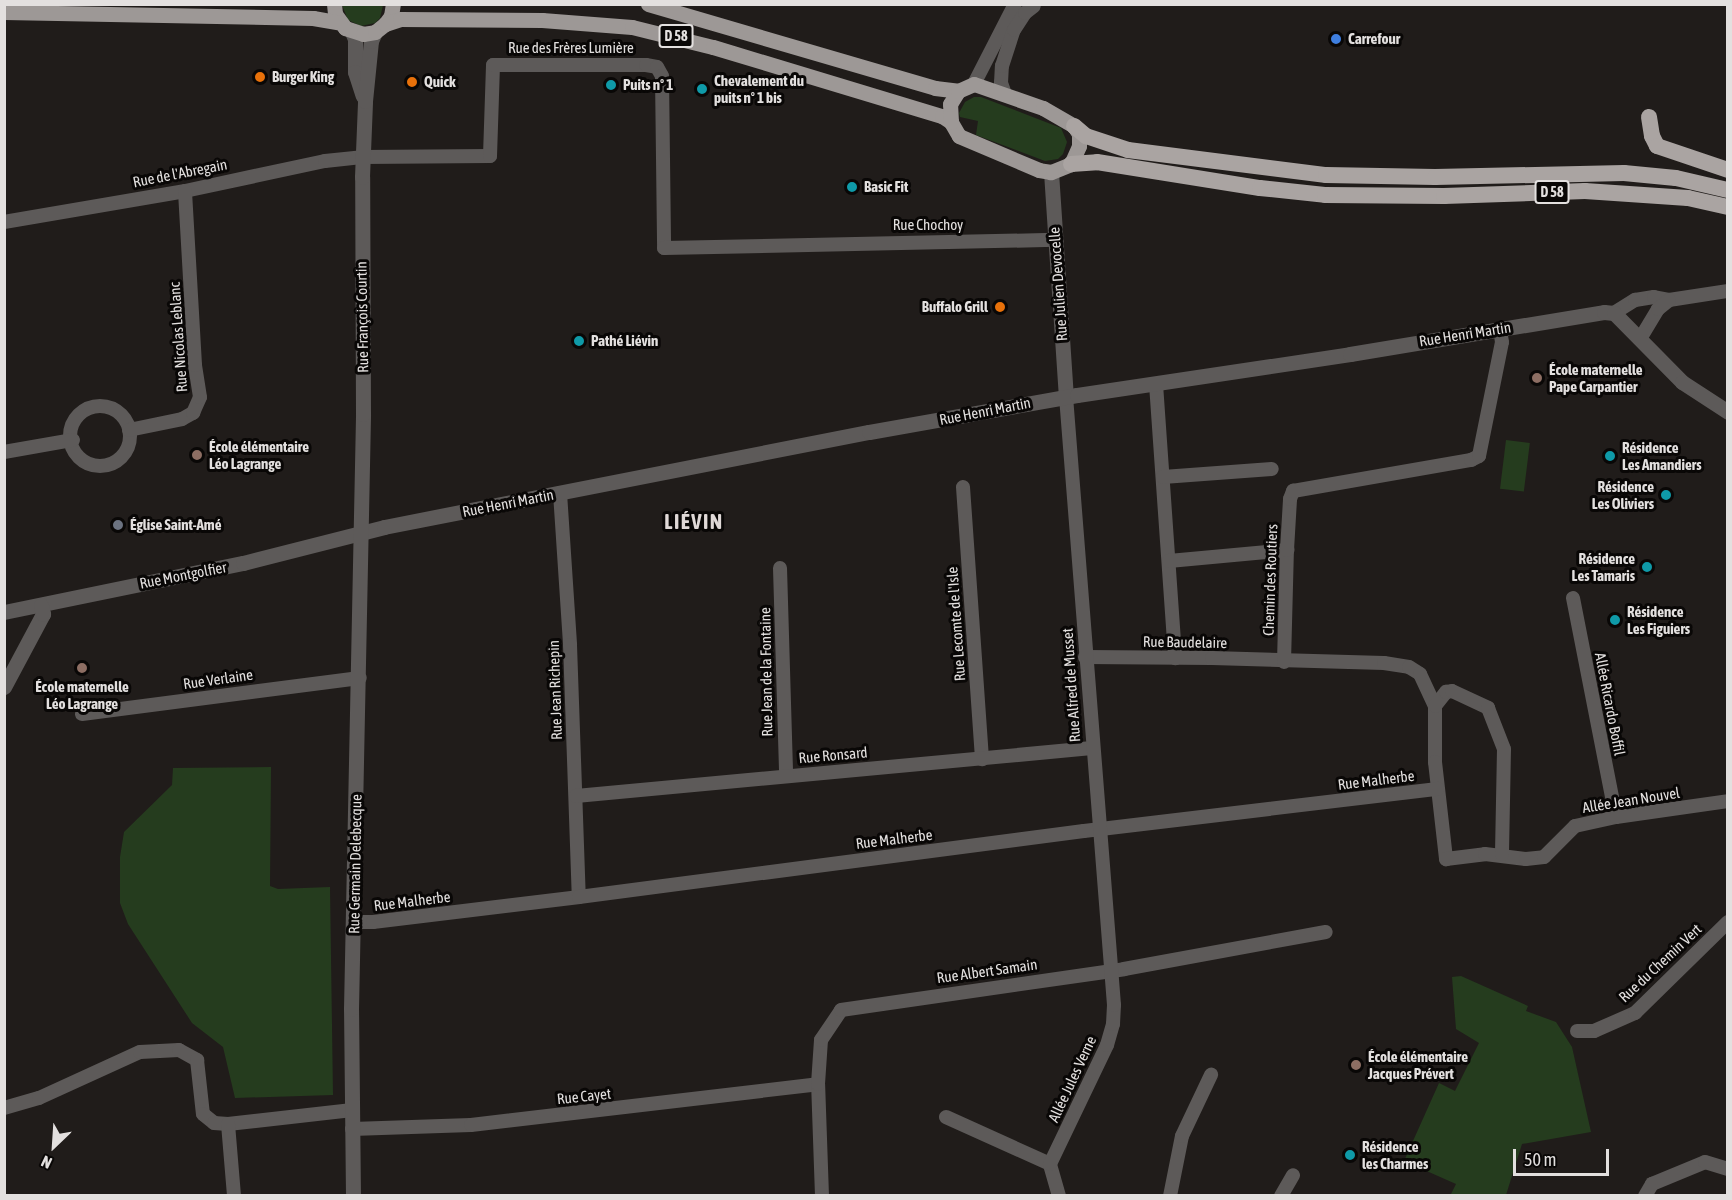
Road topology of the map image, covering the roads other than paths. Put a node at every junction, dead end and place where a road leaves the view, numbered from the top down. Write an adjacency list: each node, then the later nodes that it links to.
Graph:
1 (334, 4): 8 (main road)
2 (393, 4): 9 (main road)
3 (648, 4): 11 (main road, D 58)
4 (1016, 4): 10 (street)
5 (1049, 4): 6 (street)
6 (1034, 5): 12 (street)
7 (4, 12): 8 (main road)
8 (346, 28): 9 (main road); 13 (street)
9 (380, 28): 13 (street); 15 (main road, D 58)
10 (974, 84): 11 (main road); 12 (main road)
11 (958, 91): 15 (main road)
12 (1005, 94): 16 (main road)
13 (364, 101): 17 (street, Rue François Courtin)
14 (1649, 117): 19 (highway)
15 (951, 122): 20 (main road)
16 (1074, 126): 18 (main road); 21 (highway, D 58)
17 (362, 157): 22 (street, Rue de l'Abregain); 26 (street, Rue des Frères Lumière); 42 (street, Rue François Courtin)
18 (1071, 164): 20 (main road); 23 (highway, D 58)
19 (1728, 170)
20 (1051, 172): 25 (street, Rue Julien Devocelle)
21 (1728, 190)
22 (185, 191): 24 (street, Rue de l'Abregain); 35 (street, Rue Nicolas Leblanc)
23 (1728, 207)
24 (4, 222)
25 (1055, 240): 26 (street, Rue Chochoy); 33 (street, Rue Julien Devocelle)
26 (801, 243)
27 (1728, 291): 28 (street)
28 (1669, 300): 29 (street); 31 (street)
29 (1614, 313): 30 (street, Rue Henri Martin); 31 (street)
30 (1500, 329): 32 (street, Rue Henri Martin); 43 (street, Chemin des Routiers)
31 (1640, 339): 34 (street)
32 (1156, 384): 33 (street, Rue Henri Martin); 39 (street)
33 (1066, 397): 41 (street, Rue Henri Martin); 49 (street, Rue Alfred de Musset)
34 (1728, 412)
35 (129, 430): 36 (street); 36 (street)
36 (73, 440): 37 (street)
37 (4, 452)
38 (1272, 469): 39 (street)
39 (1163, 477): 44 (street)
40 (963, 487): 57 (street, Rue Lecomte de l'Isle)
41 (560, 493): 42 (street, Rue Henri Martin); 60 (street, Rue Jean Richepin)
42 (360, 533): 47 (street, Rue Montgolfier); 52 (street, Rue Germain Delebecque)
43 (1287, 550): 44 (street); 51 (street, Chemin des Routiers)
44 (1169, 561): 50 (street)
45 (780, 568): 58 (street, Rue Jean de la Fontaine)
46 (1573, 598): 62 (street, Allée Ricardo Boffil)
47 (41, 605): 48 (street, Rue Montgolfier); 53 (street)
48 (4, 612)
49 (1085, 657): 50 (street, Rue Baudelaire); 56 (street, Rue Alfred de Musset)
50 (1175, 658): 51 (street, Rue Baudelaire)
51 (1284, 662): 54 (street)
52 (360, 678): 55 (street, Rue Verlaine); 66 (street, Rue Germain Delebecque)
53 (4, 687)
54 (1435, 706): 59 (street); 64 (street)
55 (82, 714)
56 (1092, 748): 57 (street, Rue Ronsard); 63 (street, Rue Alfred de Musset)
57 (982, 759): 58 (street, Rue Ronsard)
58 (786, 776): 60 (street, Rue Ronsard)
59 (1438, 789): 63 (street, Rue Malherbe); 64 (street, Allée Jean Nouvel)
60 (576, 796): 65 (street, Rue Jean Richepin)
61 (1728, 801): 62 (street, Allée Jean Nouvel)
62 (1616, 817): 64 (street, Allée Jean Nouvel)
63 (1099, 831): 65 (street, Rue Malherbe); 69 (street, Rue Alfred de Musset)
64 (1502, 854)
65 (579, 891): 66 (street, Rue Malherbe)
66 (353, 922): 74 (street, Rue Germain Delebecque)
67 (1728, 922): 70 (street, Rue du Chemin Vert)
68 (1326, 932): 69 (street, Rue Albert Samain)
69 (1111, 969): 72 (street, Rue Albert Samain); 78 (street, Allée Jules Verne)
70 (1577, 1031)
71 (1211, 1075): 85 (street)
72 (818, 1084): 77 (street, Rue Cayet); 83 (street, Rue Albert Samain)
73 (4, 1108): 76 (street)
74 (352, 1110): 76 (street); 77 (street, Rue Germain Delebecque)
75 (946, 1117): 78 (street)
76 (228, 1124): 81 (street)
77 (352, 1129): 82 (street, Rue Germain Delebecque)
78 (1050, 1164): 84 (street)
79 (1728, 1169): 87 (street)
80 (1293, 1175): 86 (street)
81 (234, 1196)
82 (353, 1196)
83 (822, 1196)
84 (1059, 1196)
85 (1170, 1196)
86 (1281, 1196)
87 (1645, 1196)

